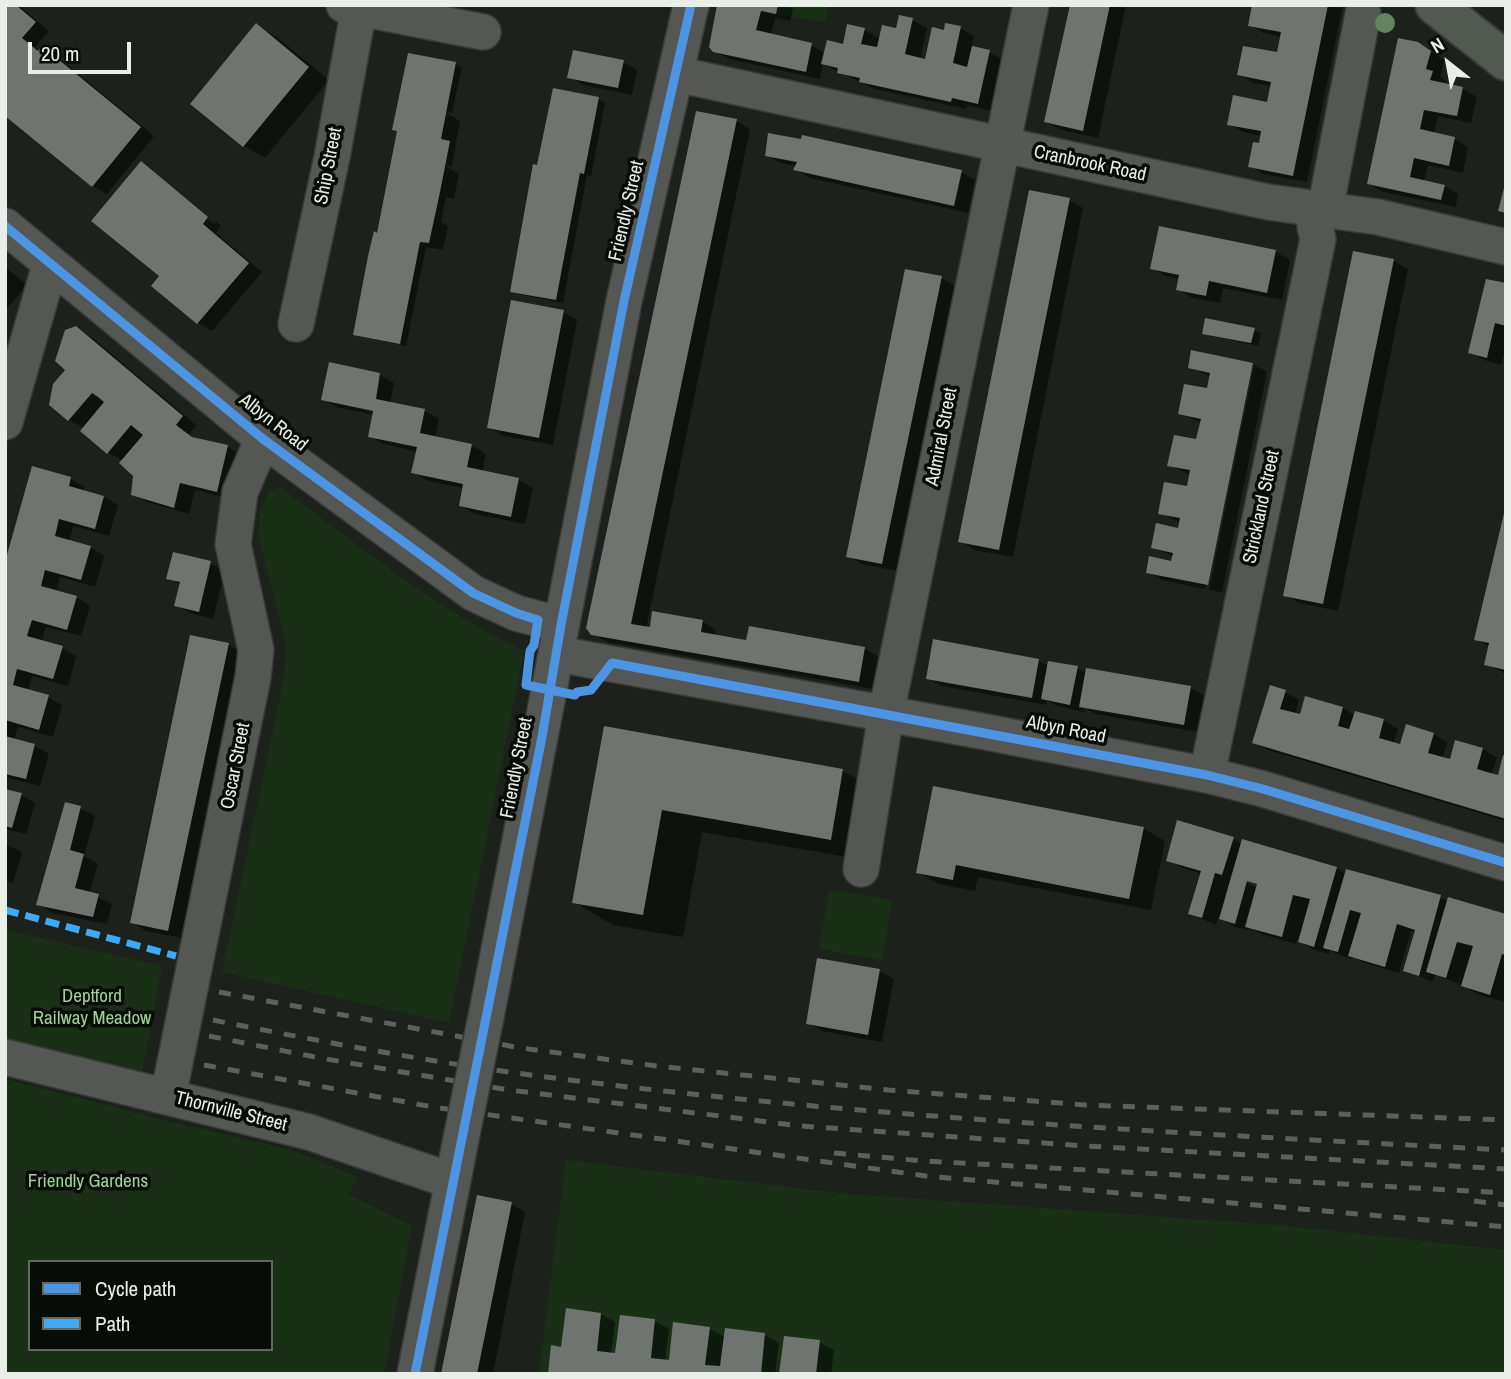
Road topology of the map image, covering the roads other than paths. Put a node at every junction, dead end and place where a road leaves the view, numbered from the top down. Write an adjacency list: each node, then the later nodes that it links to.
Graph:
1 (691, 5): 8 (street, Friendly Street)
2 (1031, 5): 9 (street, Admiral Street)
3 (1435, 5): 7 (main road)
4 (351, 7): 6 (street); 14 (street, Ship Street)
5 (1363, 14): 10 (street, Strickland Street)
6 (483, 32)
7 (1506, 61)
8 (676, 74): 9 (street, Cranbrook Road); 17 (street, Friendly Street)
9 (1002, 145): 10 (street, Cranbrook Road); 18 (street, Admiral Street)
10 (1320, 219): 12 (street, Cranbrook Road); 19 (street, Strickland Street)
11 (5, 226): 13 (street, Albyn Road)
12 (1506, 247)
13 (50, 265): 15 (street); 16 (street, Albyn Road)
14 (296, 324)
15 (5, 422)
16 (262, 439): 17 (street, Albyn Road); 23 (street, Oscar Street)
17 (559, 640): 18 (street, Albyn Road); 24 (street, Friendly Street, bridge)
18 (886, 714): 19 (street, Albyn Road); 21 (street, Admiral Street)
19 (1207, 775): 20 (street, Albyn Road)
20 (1506, 863)
21 (861, 869)
22 (5, 1057): 23 (street, Thornville Street)
23 (168, 1097): 24 (street, Thornville Street)
24 (452, 1181): 25 (street, Friendly Street)
25 (415, 1374)

